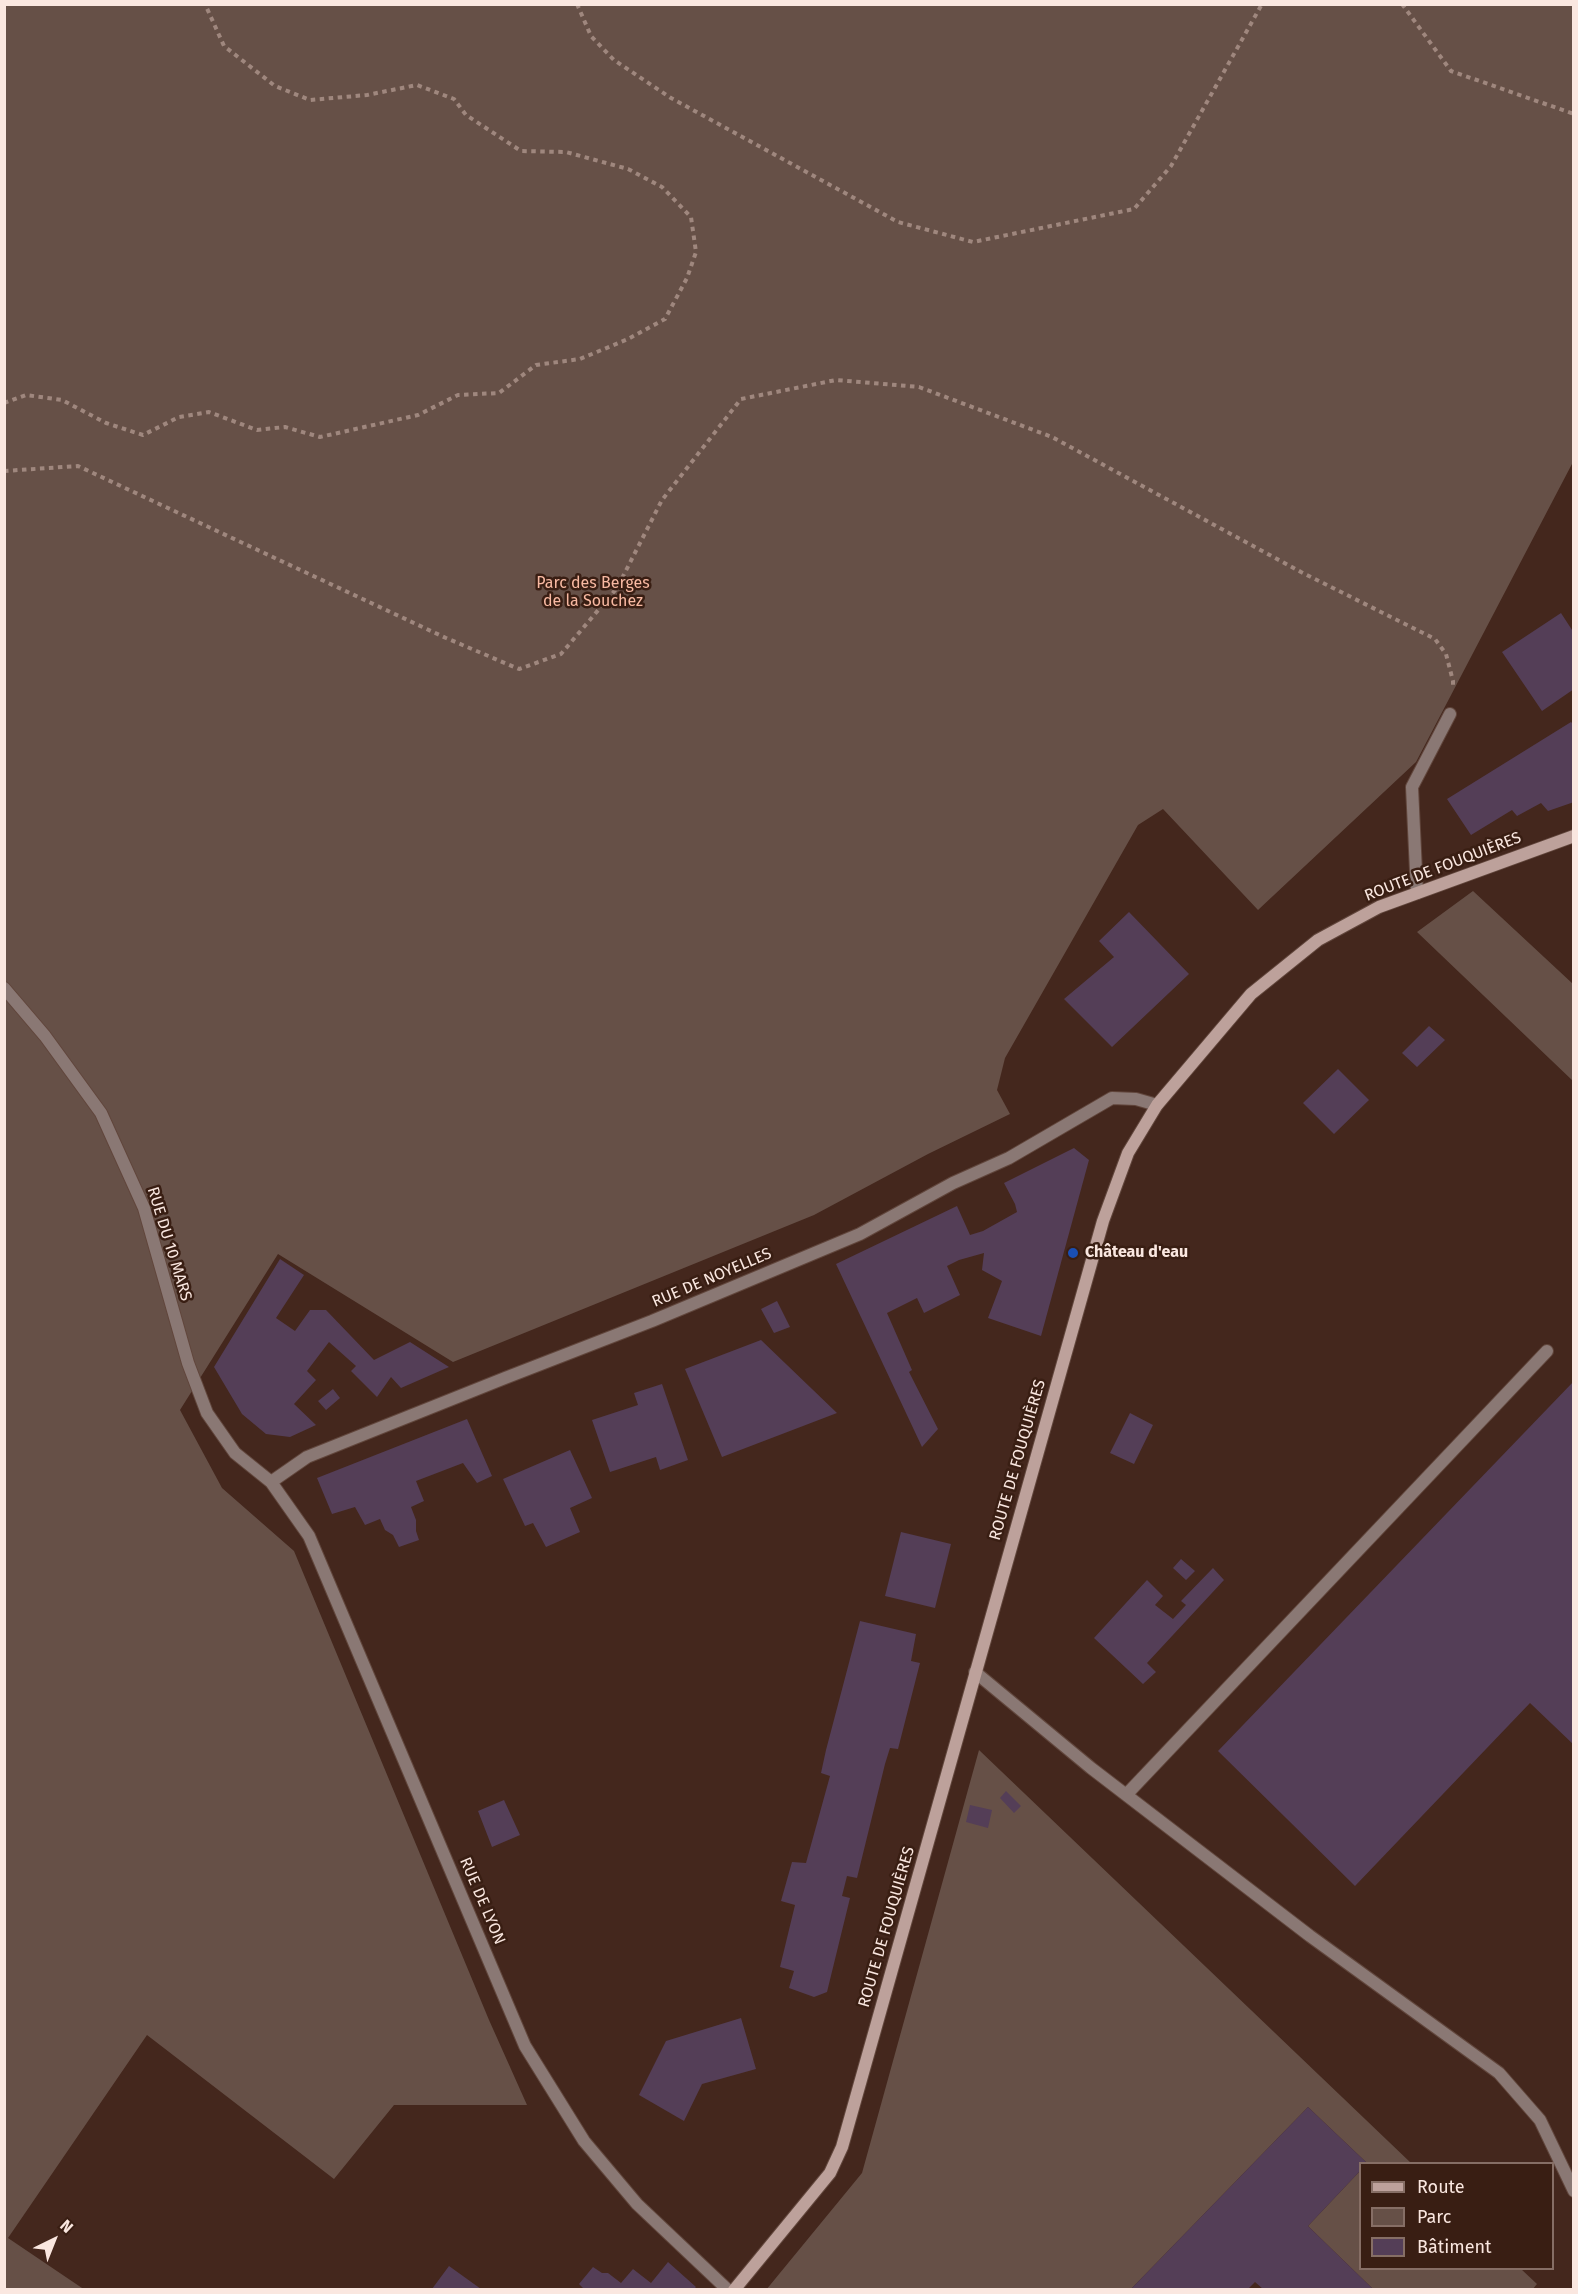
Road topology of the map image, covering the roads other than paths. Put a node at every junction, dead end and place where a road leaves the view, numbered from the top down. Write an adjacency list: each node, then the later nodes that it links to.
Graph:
1 (1450, 714): 3 (street)
2 (1574, 836): 3 (street, ROUTE DE FOUQUIÈRES)
3 (1417, 893): 5 (street, ROUTE DE FOUQUIÈRES)
4 (4, 988): 7 (street, RUE DU 10 MARS)
5 (1157, 1105): 7 (street, RUE DE NOYELLES); 8 (street, ROUTE DE FOUQUIÈRES)
6 (1547, 1350): 9 (street)
7 (271, 1482): 11 (street, RUE DE LYON)
8 (975, 1672): 9 (street); 12 (street, ROUTE DE FOUQUIÈRES)
9 (1126, 1795): 10 (street)
10 (1574, 2191)
11 (729, 2289)
12 (734, 2289)

